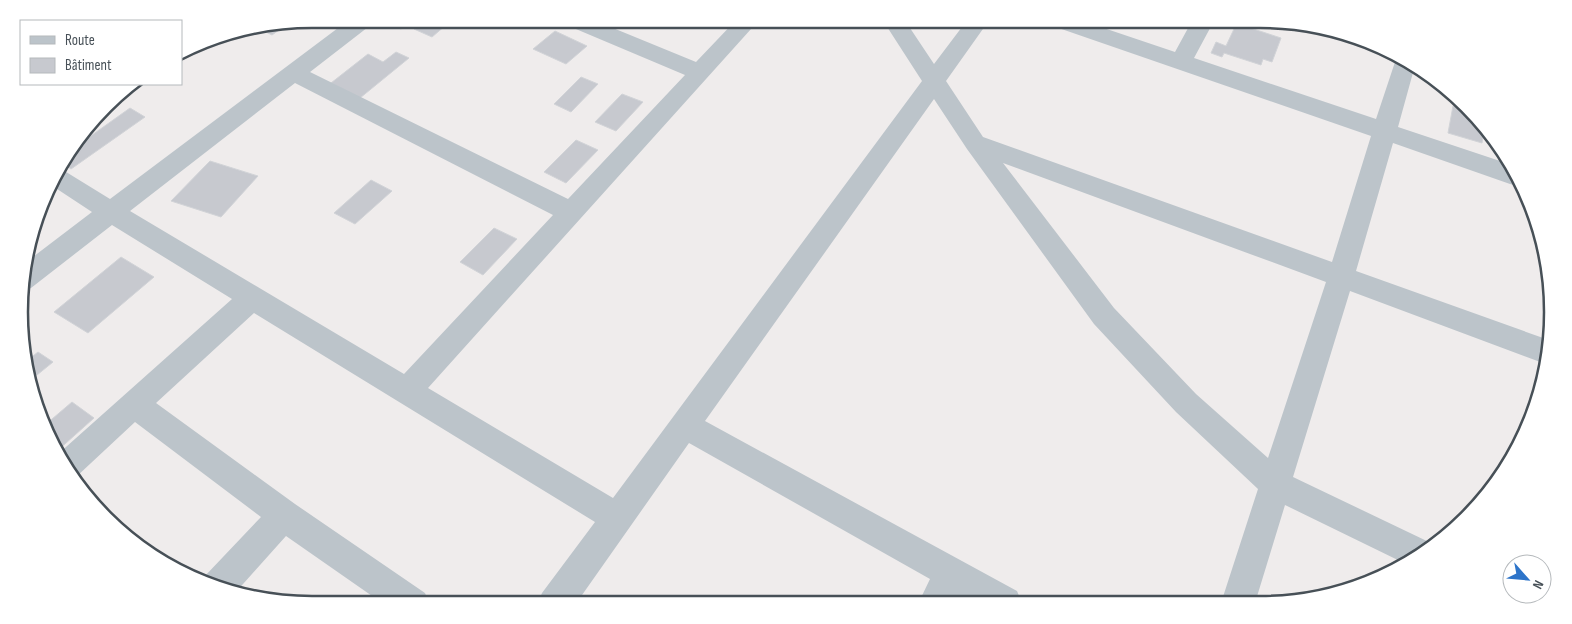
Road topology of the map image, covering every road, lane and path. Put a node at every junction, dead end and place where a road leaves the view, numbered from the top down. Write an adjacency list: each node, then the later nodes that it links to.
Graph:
1 (352, 28): 11 (street)
2 (594, 28): 10 (street)
3 (741, 28): 10 (street)
4 (899, 28): 12 (street)
5 (973, 28): 12 (street)
6 (1081, 28): 8 (street)
7 (1199, 28): 8 (street)
8 (1181, 62): 13 (street)
9 (1404, 67): 13 (street)
10 (699, 72): 18 (street)
11 (292, 73): 17 (street); 18 (street)
12 (933, 83): 14 (street); 25 (street)
13 (1384, 131): 15 (street); 20 (street)
14 (975, 144): 20 (street); 27 (street)
15 (1508, 174)
16 (61, 179): 17 (street)
17 (111, 212): 19 (street); 21 (street)
18 (571, 212): 23 (street)
19 (30, 274)
20 (1341, 276): 22 (street); 27 (street)
21 (252, 298): 23 (street); 24 (street)
22 (1542, 350)
23 (407, 391): 29 (street)
24 (135, 405): 26 (street); 28 (street)
25 (685, 425): 29 (street); 31 (street)
26 (71, 462)
27 (1275, 484): 30 (street); 37 (street)
28 (284, 515): 32 (street); 33 (street)
29 (616, 518): 34 (street)
30 (1414, 551)
31 (951, 572): 35 (street); 36 (street)
32 (222, 581)
33 (400, 596)
34 (560, 596)
35 (939, 596)
36 (992, 596)
37 (1240, 596)

